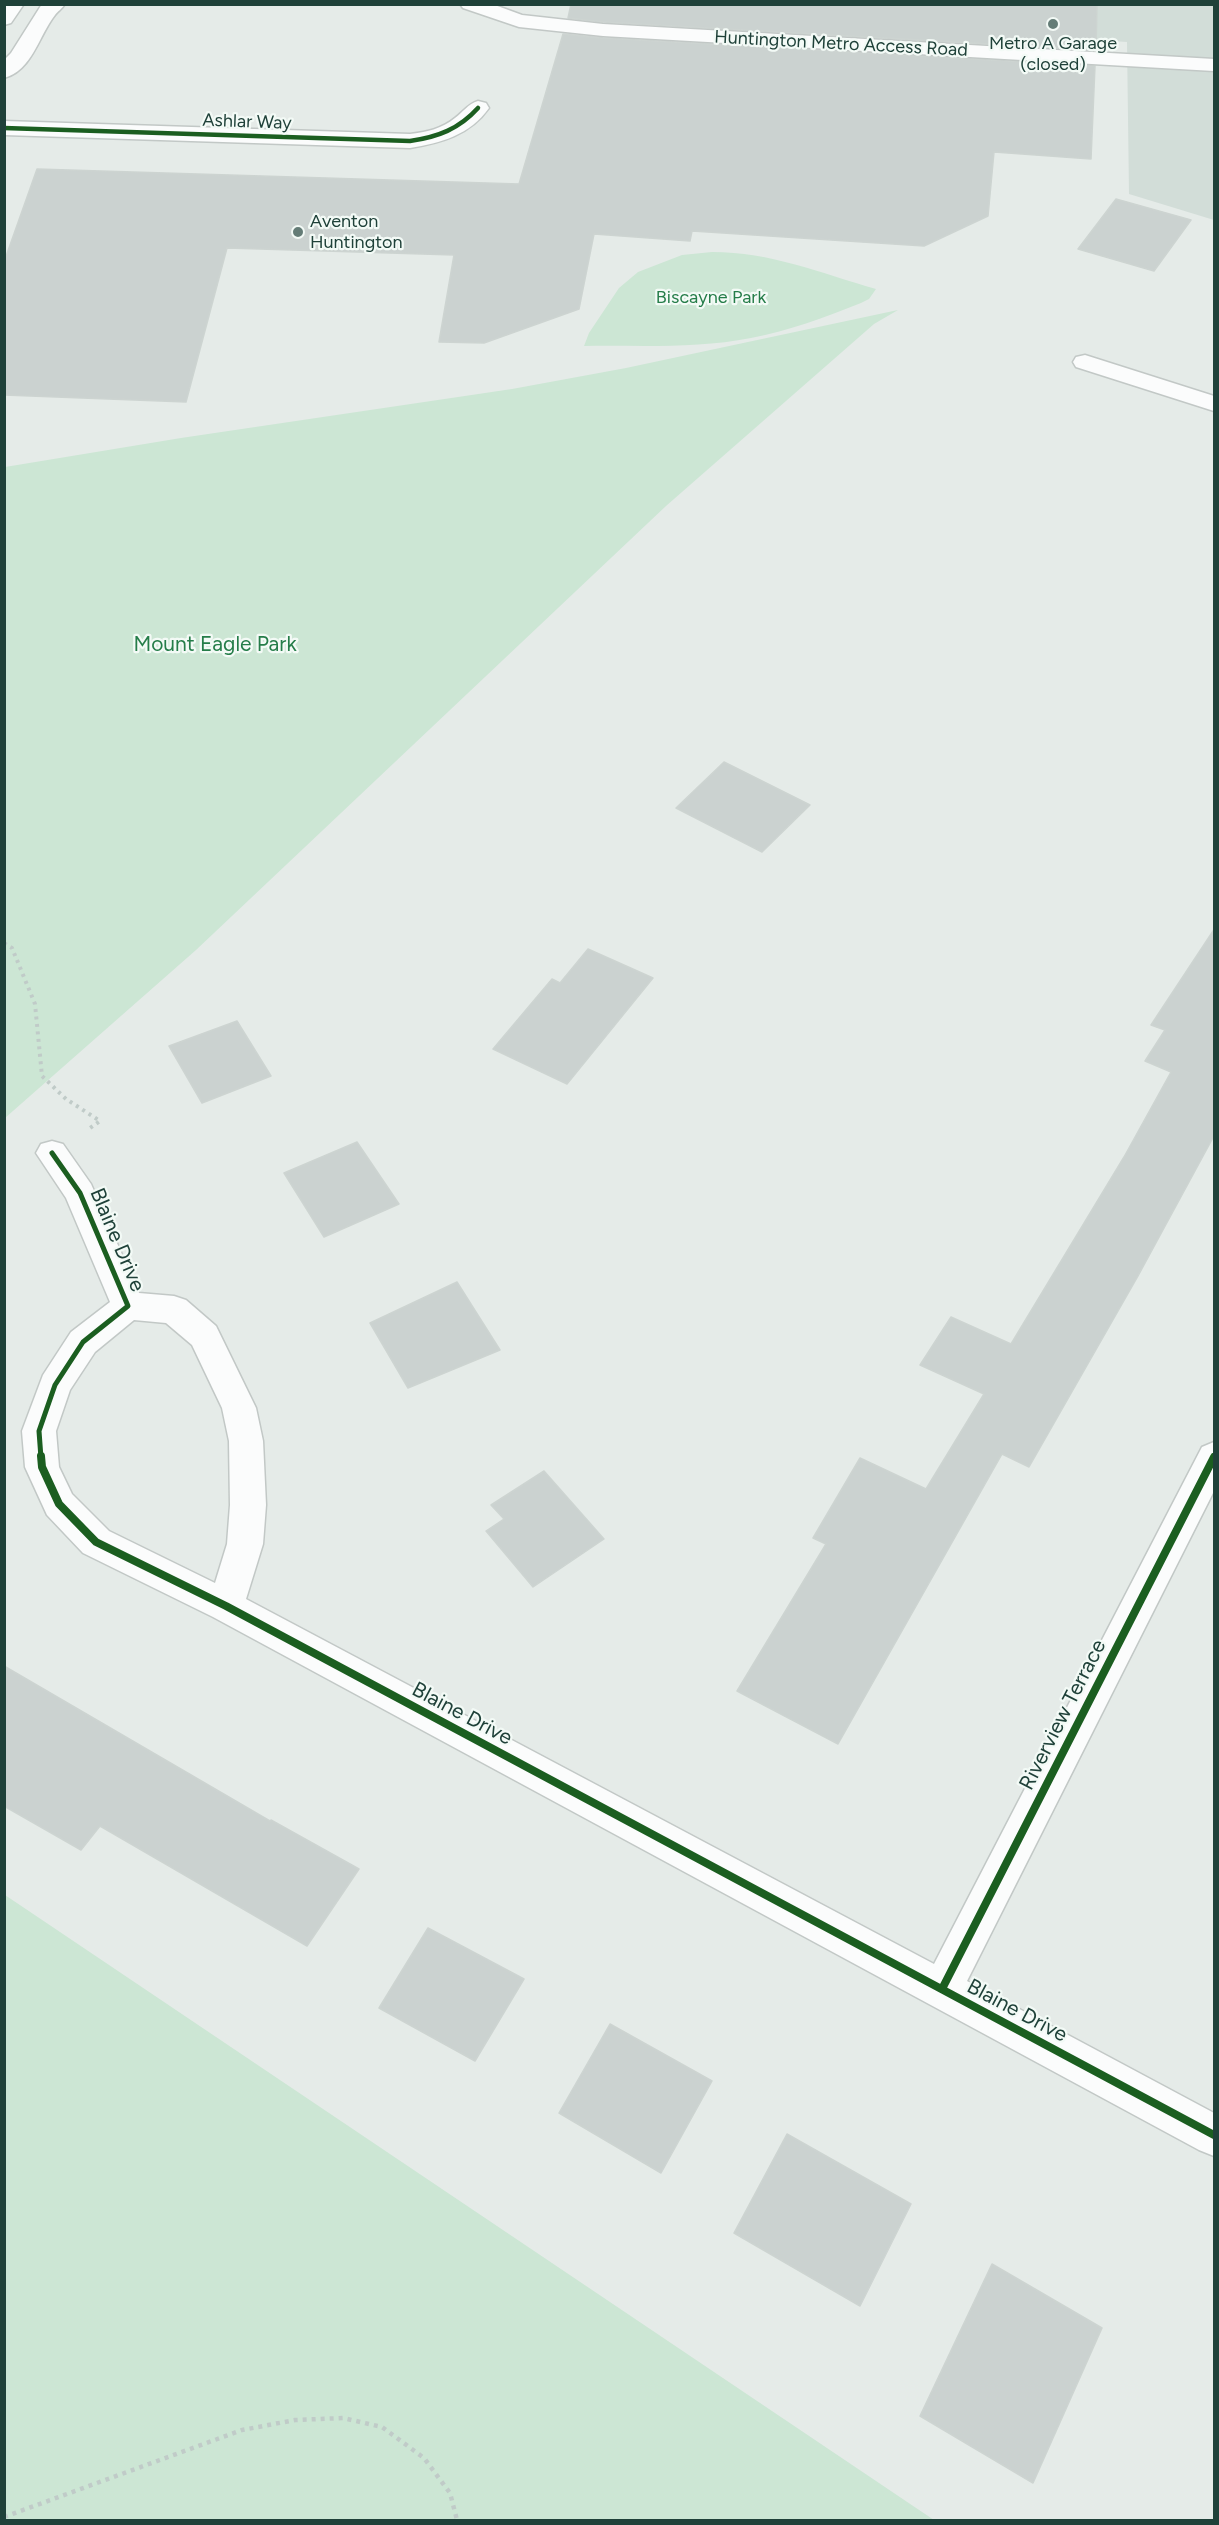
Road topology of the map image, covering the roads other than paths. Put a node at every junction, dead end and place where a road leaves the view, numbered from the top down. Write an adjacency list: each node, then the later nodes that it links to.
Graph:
1 (15, 4): 4 (street)
2 (55, 4): 6 (street)
3 (470, 4): 5 (street, Huntington Metro Access Road)
4 (4, 19)
5 (1215, 65)
6 (4, 72)
7 (478, 108): 8 (street, Ashlar Way)
8 (4, 128)
9 (1085, 362): 10 (street)
10 (1215, 405)
11 (52, 1153): 12 (street, Blaine Drive)
12 (128, 1306): 14 (street, Blaine Drive); 14 (street, Blaine Drive)
13 (1215, 1456): 15 (street, Riverview Terrace)
14 (226, 1606): 15 (street, Blaine Drive)
15 (942, 1989): 16 (street, Blaine Drive)
16 (1215, 2135)

